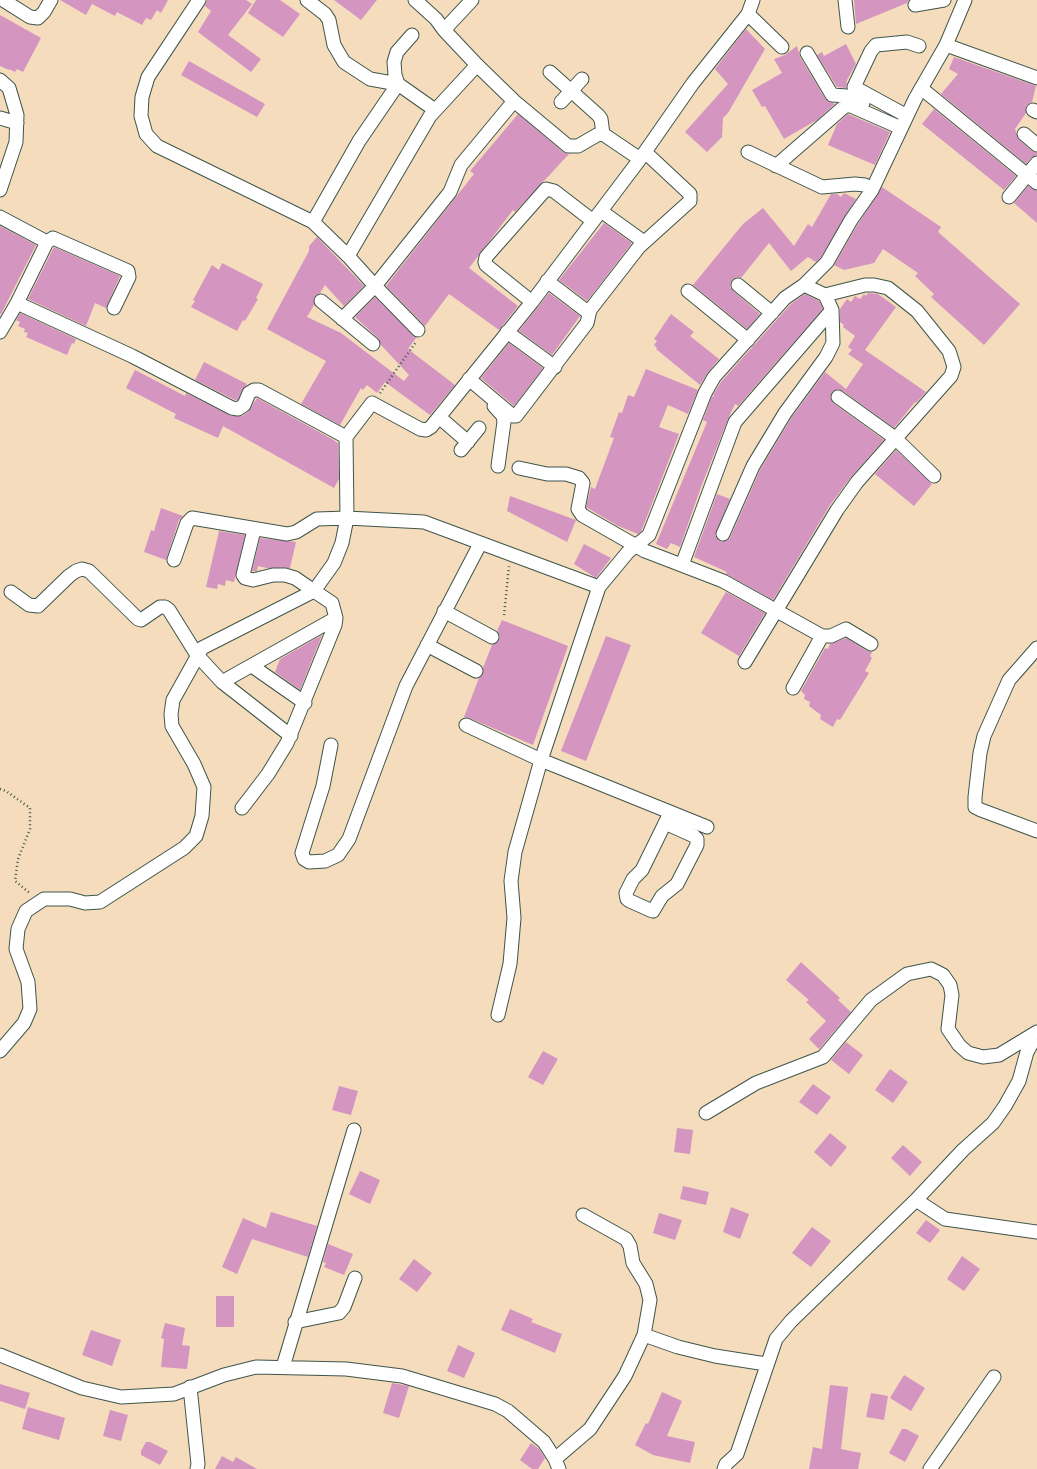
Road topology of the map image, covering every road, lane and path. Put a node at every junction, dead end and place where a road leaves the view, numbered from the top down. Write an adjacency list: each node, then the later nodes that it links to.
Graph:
1 (3, 0): 2 (street)
2 (51, 0)
3 (307, 0): 27 (street)
4 (415, 0): 16 (street)
5 (472, 0): 16 (street)
6 (753, 0): 14 (street)
7 (844, 0): 15 (street)
8 (944, 0): 12 (street)
9 (958, 0): 10 (street)
10 (965, 0): 18 (street)
11 (195, 1): 50 (street)
12 (929, 1): 13 (street)
13 (915, 5)
14 (748, 14): 20 (street); 40 (street)
15 (848, 27)
16 (444, 30): 22 (street)
17 (412, 35): 27 (street)
18 (946, 45): 24 (street); 28 (street)
19 (919, 46): 34 (street)
20 (782, 47)
21 (807, 53): 34 (street)
22 (477, 65): 30 (street); 32 (street)
23 (550, 72): 29 (street)
24 (1037, 78)
25 (582, 79): 29 (street)
26 (0, 80): 35 (street)
27 (398, 84): 32 (street); 50 (street)
28 (921, 88): 34 (street); 44 (street)
29 (571, 91): 31 (street); 36 (street)
30 (514, 101): 36 (street); 57 (street)
31 (561, 102)
32 (435, 110): 53 (street)
33 (0, 118): 35 (street)
34 (904, 122): 43 (street); 46 (street)
35 (17, 123): 42 (street)
36 (603, 134): 40 (street)
37 (1024, 134): 38 (street)
38 (1037, 145)
39 (748, 152): 43 (street)
40 (643, 156): 48 (street); 52 (street)
41 (1037, 163): 44 (street)
42 (4, 164): 45 (street)
43 (776, 166): 46 (street)
44 (1032, 179): 47 (street)
45 (0, 190)
46 (872, 190): 55 (street)
47 (1009, 197)
48 (597, 216): 52 (street); 54 (street); 61 (street)
49 (0, 217): 51 (street)
50 (313, 222): 53 (street)
51 (47, 242): 62 (street); 63 (street)
52 (644, 242): 65 (street)
53 (348, 256): 57 (street)
54 (547, 282): 61 (street); 65 (street)
55 (804, 284): 59 (street); 66 (street)
56 (738, 285): 66 (street)
57 (374, 286): 67 (street); 68 (street)
58 (688, 291): 71 (street)
59 (825, 295): 64 (street); 80 (street)
60 (321, 301): 67 (street)
61 (532, 302): 70 (street)
62 (17, 303): 69 (street); 79 (street)
63 (114, 308)
64 (832, 310): 86 (street); 91 (street)
65 (589, 313): 73 (street)
66 (772, 313): 71 (street)
67 (342, 319): 72 (street)
68 (418, 330): 76 (path)
69 (0, 332)
70 (507, 332): 73 (street); 74 (street)
71 (748, 340): 88 (street)
72 (373, 344)
73 (555, 367): 74 (street)
74 (467, 381): 77 (street); 81 (street)
75 (838, 397): 80 (street)
76 (372, 403): 77 (street); 79 (street)
77 (439, 417): 78 (street)
78 (479, 428)
79 (346, 437): 84 (street)
80 (896, 438): 83 (street); 96 (street)
81 (498, 466)
82 (519, 468): 88 (street)
83 (934, 476)
84 (347, 518): 85 (street); 87 (street); 93 (street)
85 (254, 530): 90 (street); 93 (street)
86 (723, 534)
87 (480, 544): 89 (street); 95 (street)
88 (637, 544): 91 (street); 92 (street)
89 (511, 555): 92 (street); 97 (path)
90 (174, 560)
91 (682, 565): 96 (street)
92 (599, 587): 114 (street)
93 (314, 591): 98 (street); 104 (street)
94 (11, 592): 104 (street)
95 (444, 611): 100 (street); 102 (street)
96 (776, 611): 99 (street); 105 (street)
97 (504, 615)
98 (336, 618): 106 (street); 110 (street)
99 (822, 636): 101 (street); 109 (street)
100 (492, 637)
101 (871, 644)
102 (427, 645): 107 (street); 113 (street)
103 (1037, 648): 119 (street)
104 (198, 655): 108 (street); 120 (street)
105 (745, 662)
106 (252, 666): 108 (street); 110 (street)
107 (476, 671)
108 (222, 682): 112 (street)
109 (793, 688)
110 (305, 703): 112 (street)
111 (466, 725): 114 (street)
112 (291, 736): 116 (street)
113 (331, 745)
114 (541, 760): 117 (street); 121 (street)
115 (0, 789): 120 (path)
116 (242, 808)
117 (667, 818): 117 (street); 118 (street)
118 (707, 827)
119 (1037, 831)
120 (44, 899): 123 (street)
121 (498, 1015)
122 (1037, 1033): 124 (street); 126 (street)
123 (0, 1051)
124 (706, 1113)
125 (354, 1130): 130 (street)
126 (916, 1200): 128 (street); 133 (street)
127 (583, 1215): 131 (street)
128 (1037, 1232)
129 (355, 1278): 130 (street)
130 (295, 1322): 134 (street)
131 (644, 1335): 133 (street); 137 (street)
132 (0, 1355): 136 (street)
133 (766, 1364): 139 (street)
134 (283, 1366): 136 (street); 137 (street)
135 (994, 1377): 140 (street)
136 (190, 1387): 138 (street)
137 (557, 1464)
138 (197, 1469)
139 (724, 1469)
140 (930, 1469)

